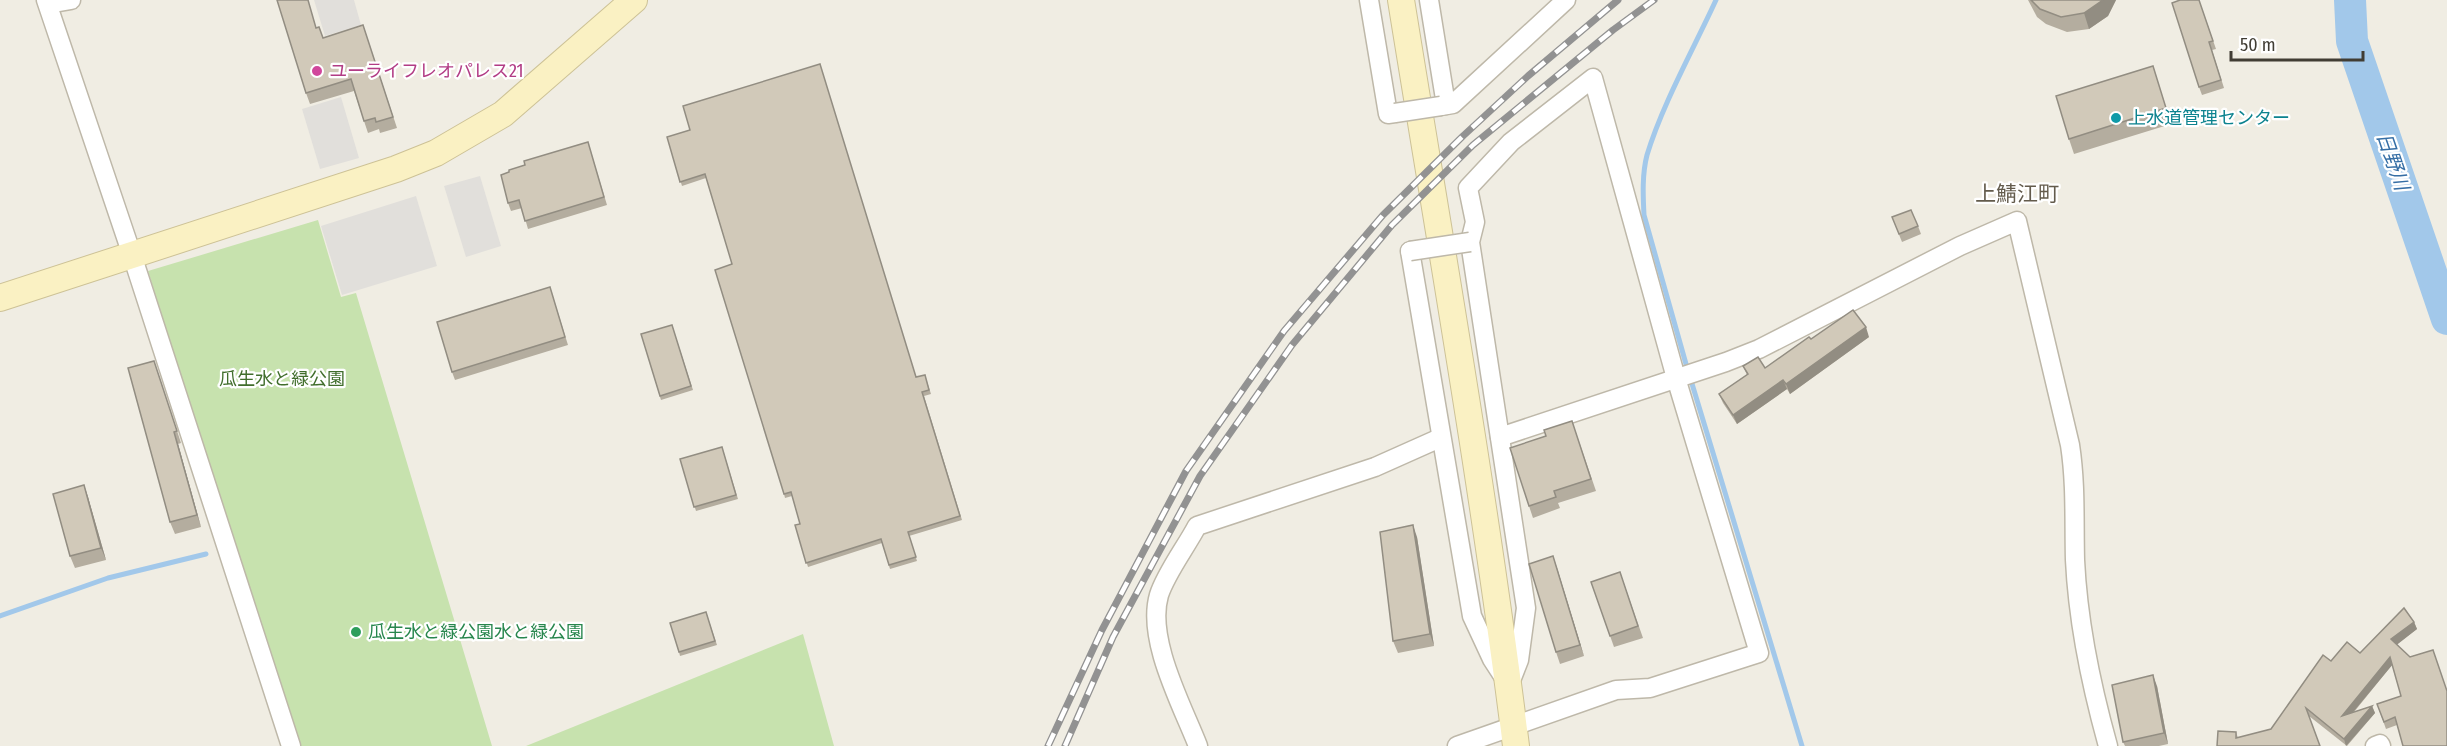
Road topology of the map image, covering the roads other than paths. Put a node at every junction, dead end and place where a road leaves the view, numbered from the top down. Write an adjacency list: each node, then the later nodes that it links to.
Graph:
1 (71, 0): 7 (street)
2 (634, 0): 10 (street)
3 (1369, 0): 8 (street, bridge)
4 (1401, 0): 15 (street)
5 (1429, 0): 8 (street)
6 (1566, 0): 8 (street)
7 (47, 2): 10 (street)
8 (1443, 105)
9 (1470, 242): 12 (street); 13 (street); 14 (street, bridge)
10 (132, 255): 11 (street); 17 (street)
11 (0, 298)
12 (1683, 376): 13 (street); 16 (street); 20 (street)
13 (1500, 437): 15 (street)
14 (1440, 438): 15 (street); 18 (street)
15 (1509, 686): 16 (street)
16 (1515, 736): 19 (street)
17 (291, 746)
18 (1198, 746)
19 (1457, 746)
20 (2108, 746)
21 (2375, 746): 22 (street)
22 (2382, 746)

